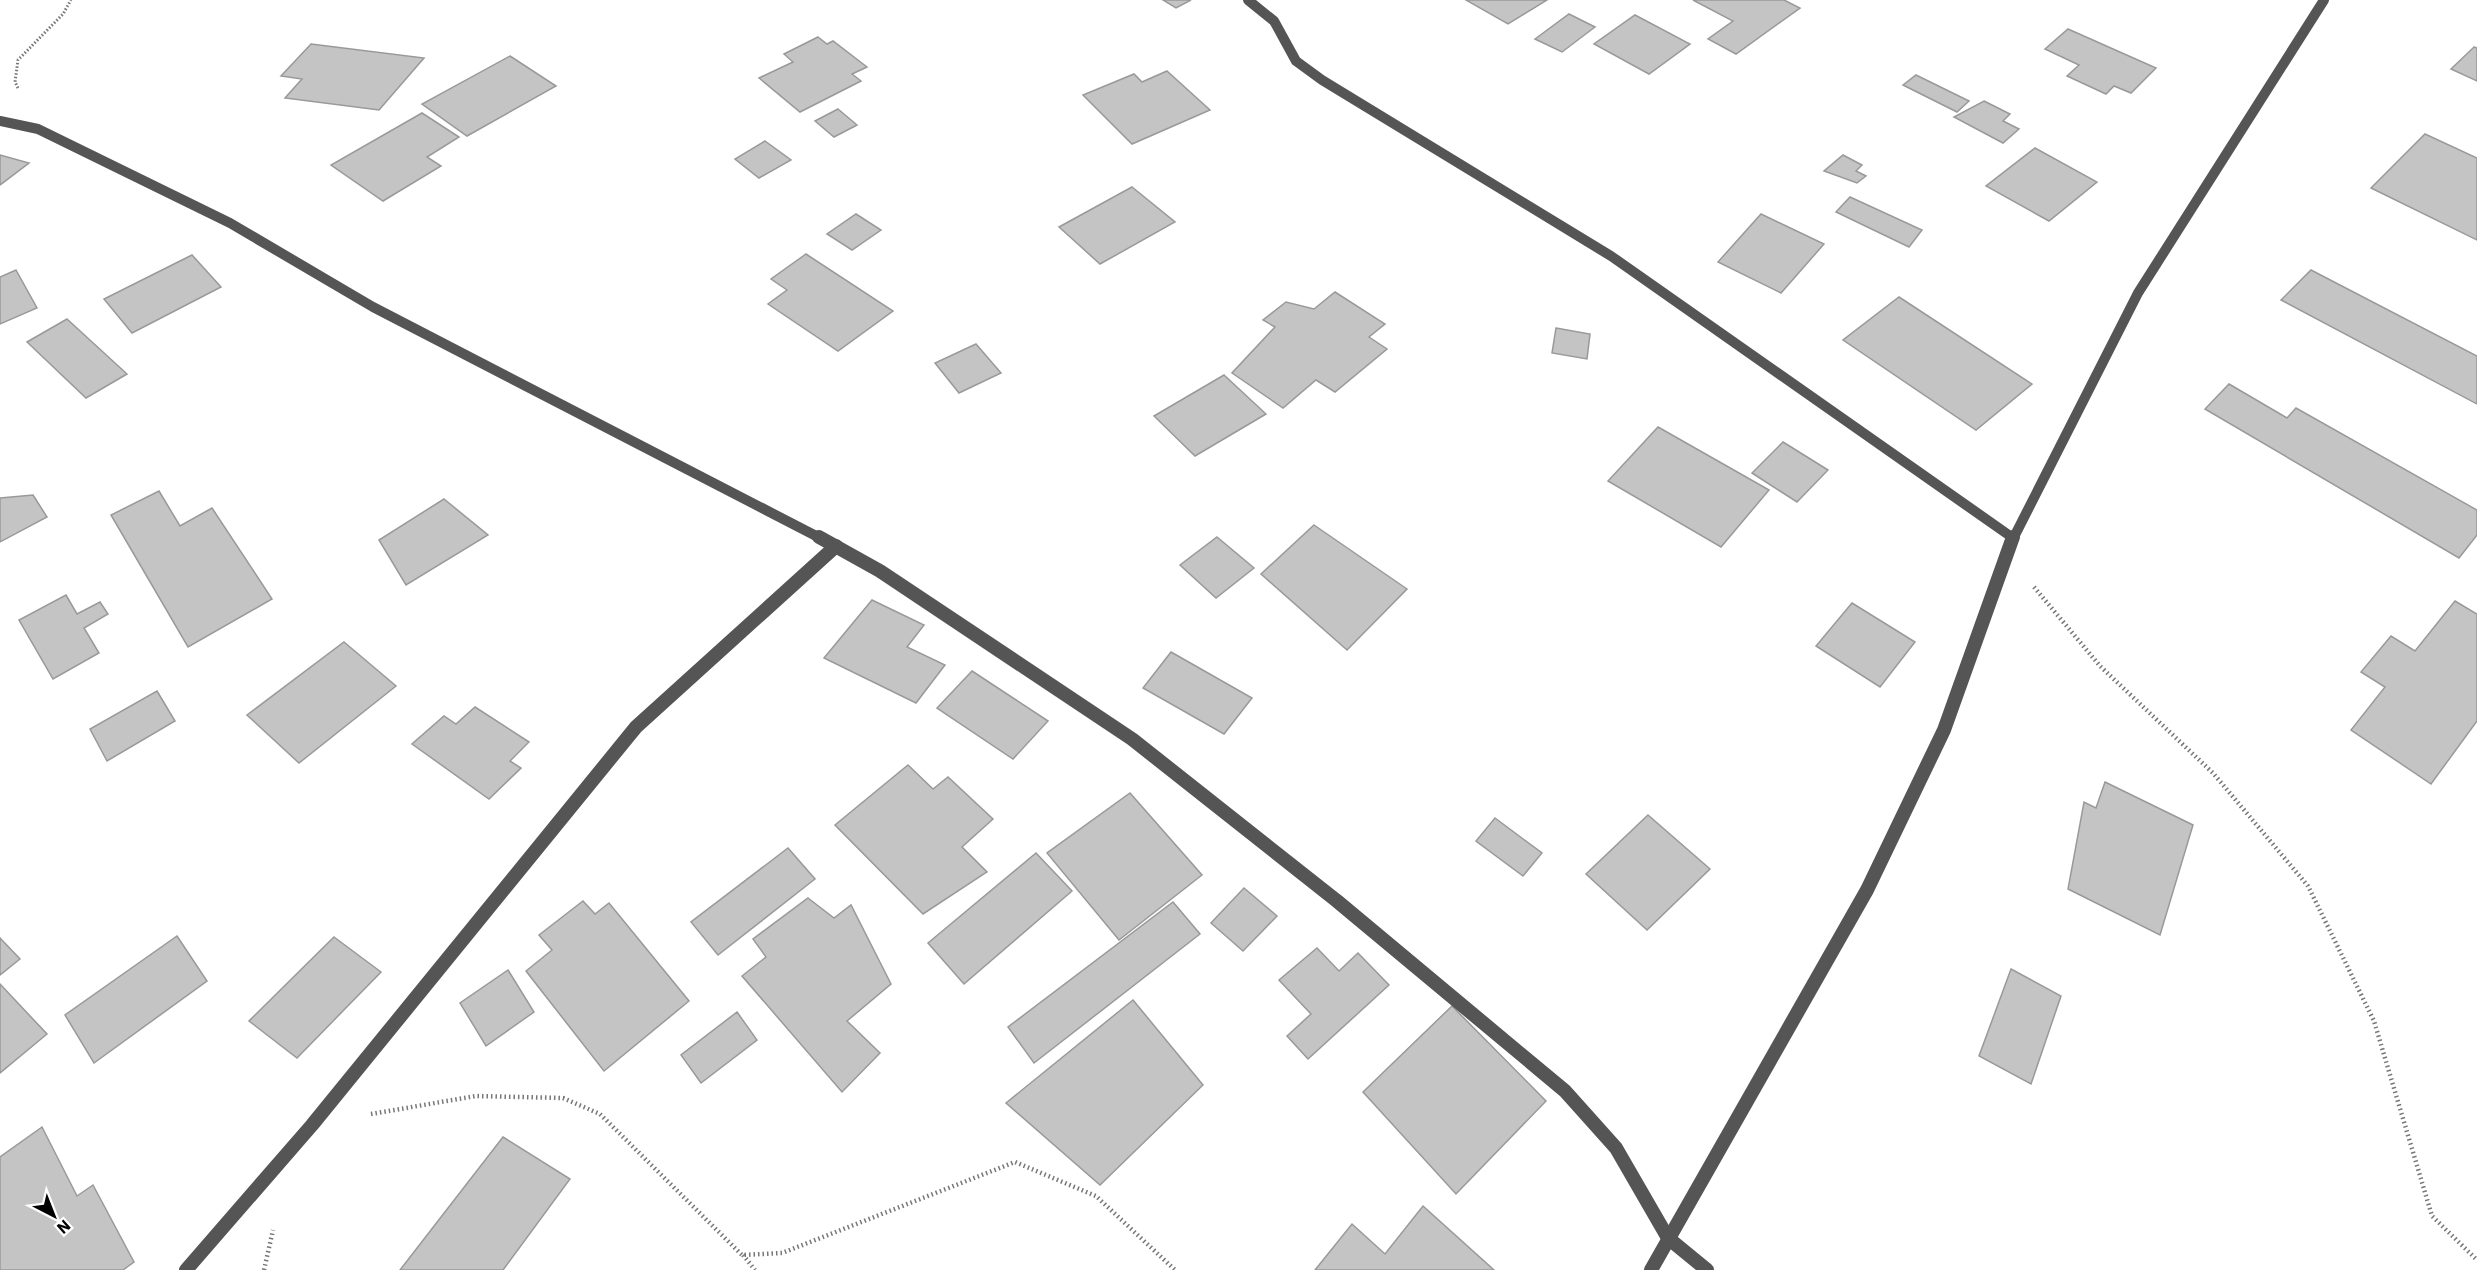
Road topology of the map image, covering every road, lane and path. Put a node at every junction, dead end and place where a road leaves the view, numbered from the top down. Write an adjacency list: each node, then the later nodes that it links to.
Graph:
1 (71, 0): 5 (path)
2 (1248, 0): 6 (street)
3 (2324, 0): 6 (street)
4 (0, 121): 5 (street)
5 (38, 129): 7 (street)
6 (2013, 538): 8 (street)
7 (836, 546): 9 (street); 10 (street)
8 (2006, 554): 10 (street); 12 (path)
9 (312, 1125): 11 (path); 13 (street)
10 (1668, 1238): 16 (street); 17 (street)
11 (742, 1255): 14 (path); 15 (path)
12 (2477, 1260)
13 (186, 1270)
14 (755, 1270)
15 (1175, 1270)
16 (1651, 1270)
17 (1707, 1270)

